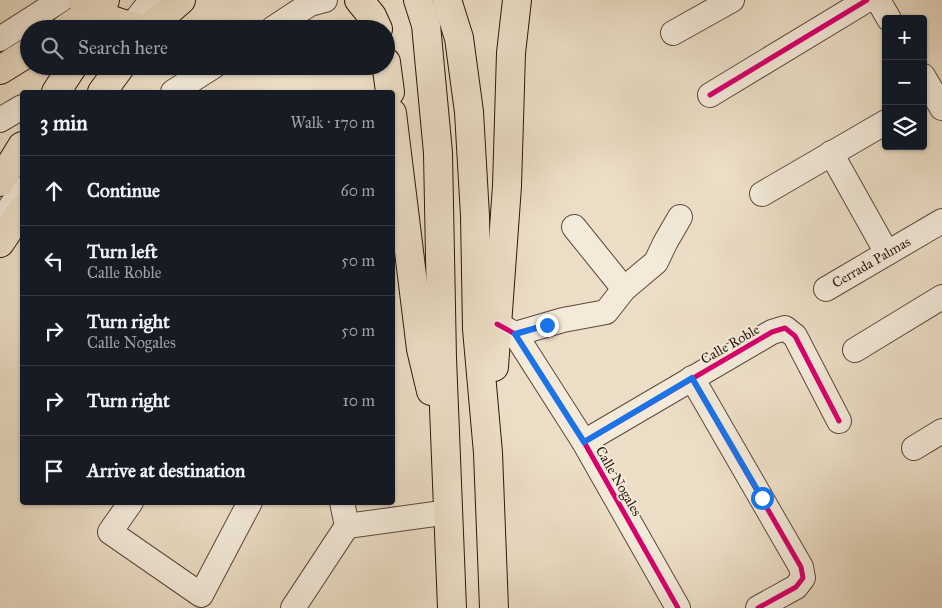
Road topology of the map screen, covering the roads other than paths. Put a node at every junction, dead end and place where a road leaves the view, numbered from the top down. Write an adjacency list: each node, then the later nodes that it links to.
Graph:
1 (61, 0): 12 (street)
2 (156, 0): 11 (street)
3 (181, 0): 11 (main road)
4 (325, 0): 14 (street)
5 (359, 0): 15 (main road)
6 (418, 0): 57 (main road)
7 (447, 0): 56 (main road)
8 (517, 0): 49 (main road)
9 (732, 0): 17 (street)
10 (880, 4): 30 (street)
11 (115, 17): 13 (main road)
12 (30, 20)
13 (102, 20)
14 (286, 20)
15 (374, 20)
16 (20, 26): 18 (street)
17 (673, 33)
18 (0, 39)
19 (20, 58): 20 (main road)
20 (0, 70)
21 (77, 75): 26 (street)
22 (86, 75): 26 (street)
23 (114, 75): 27 (main road)
24 (200, 75): 28 (street)
25 (388, 75): 29 (main road)
26 (65, 86)
27 (103, 90)
28 (176, 90)
29 (390, 90)
30 (710, 95)
31 (20, 108): 32 (street)
32 (0, 120)
33 (882, 124): 35 (street)
34 (395, 137): 57 (main road)
35 (831, 153): 37 (street); 45 (street)
36 (13, 165): 38 (street); 42 (street)
37 (762, 194)
38 (0, 197)
39 (20, 213): 44 (main road)
40 (680, 216): 46 (street)
41 (942, 221): 45 (street, Cerrada Palmas)
42 (0, 223)
43 (574, 227): 46 (street)
44 (0, 243)
45 (887, 253): 47 (street, Cerrada Palmas)
46 (624, 288): 49 (street)
47 (826, 289)
48 (942, 297): 50 (street)
49 (506, 329): 54 (street, Calle Nogales); 56 (main road)
50 (855, 350)
51 (692, 378): 52 (street, Calle Roble); 54 (street, Calle Roble); 67 (street)
52 (839, 421)
53 (942, 431): 55 (street)
54 (584, 442): 66 (street, Calle Nogales)
55 (914, 448)
56 (488, 453): 65 (main road)
57 (448, 464): 61 (main road)
58 (129, 505): 59 (street)
59 (248, 505)
60 (343, 505): 62 (street)
61 (449, 512): 62 (street); 64 (main road)
62 (347, 526): 63 (street)
63 (293, 608)
64 (452, 608)
65 (494, 608)
66 (678, 608)
67 (758, 608)

